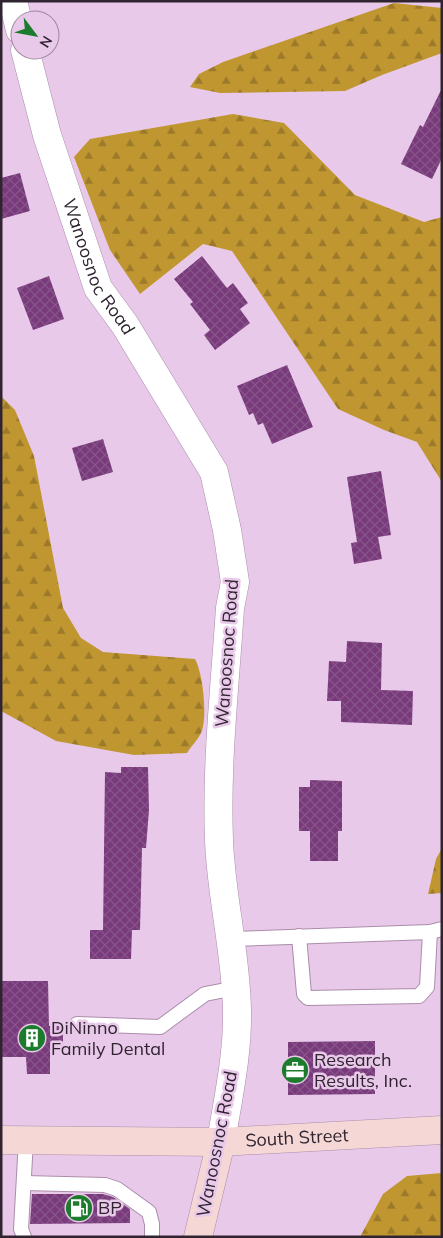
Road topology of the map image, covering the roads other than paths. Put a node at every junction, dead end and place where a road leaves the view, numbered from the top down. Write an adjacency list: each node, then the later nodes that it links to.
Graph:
1 (5, 1): 2 (street)
2 (1, 2)
3 (28, 60): 6 (street, Wanoosnoc Road)
4 (436, 930): 5 (lane); 5 (lane)
5 (299, 936): 6 (lane)
6 (232, 939): 7 (street, Wanoosnoc Road)
7 (236, 988): 8 (lane); 11 (street, Wanoosnoc Road)
8 (77, 1024)
9 (442, 1130): 11 (main road, South Street)
10 (14, 1140): 11 (main road, South Street); 12 (lane)
11 (221, 1142): 15 (main road, Wanoosnoc Road)
12 (24, 1183): 13 (lane); 14 (lane)
13 (24, 1237)
14 (152, 1237)
15 (198, 1237)

